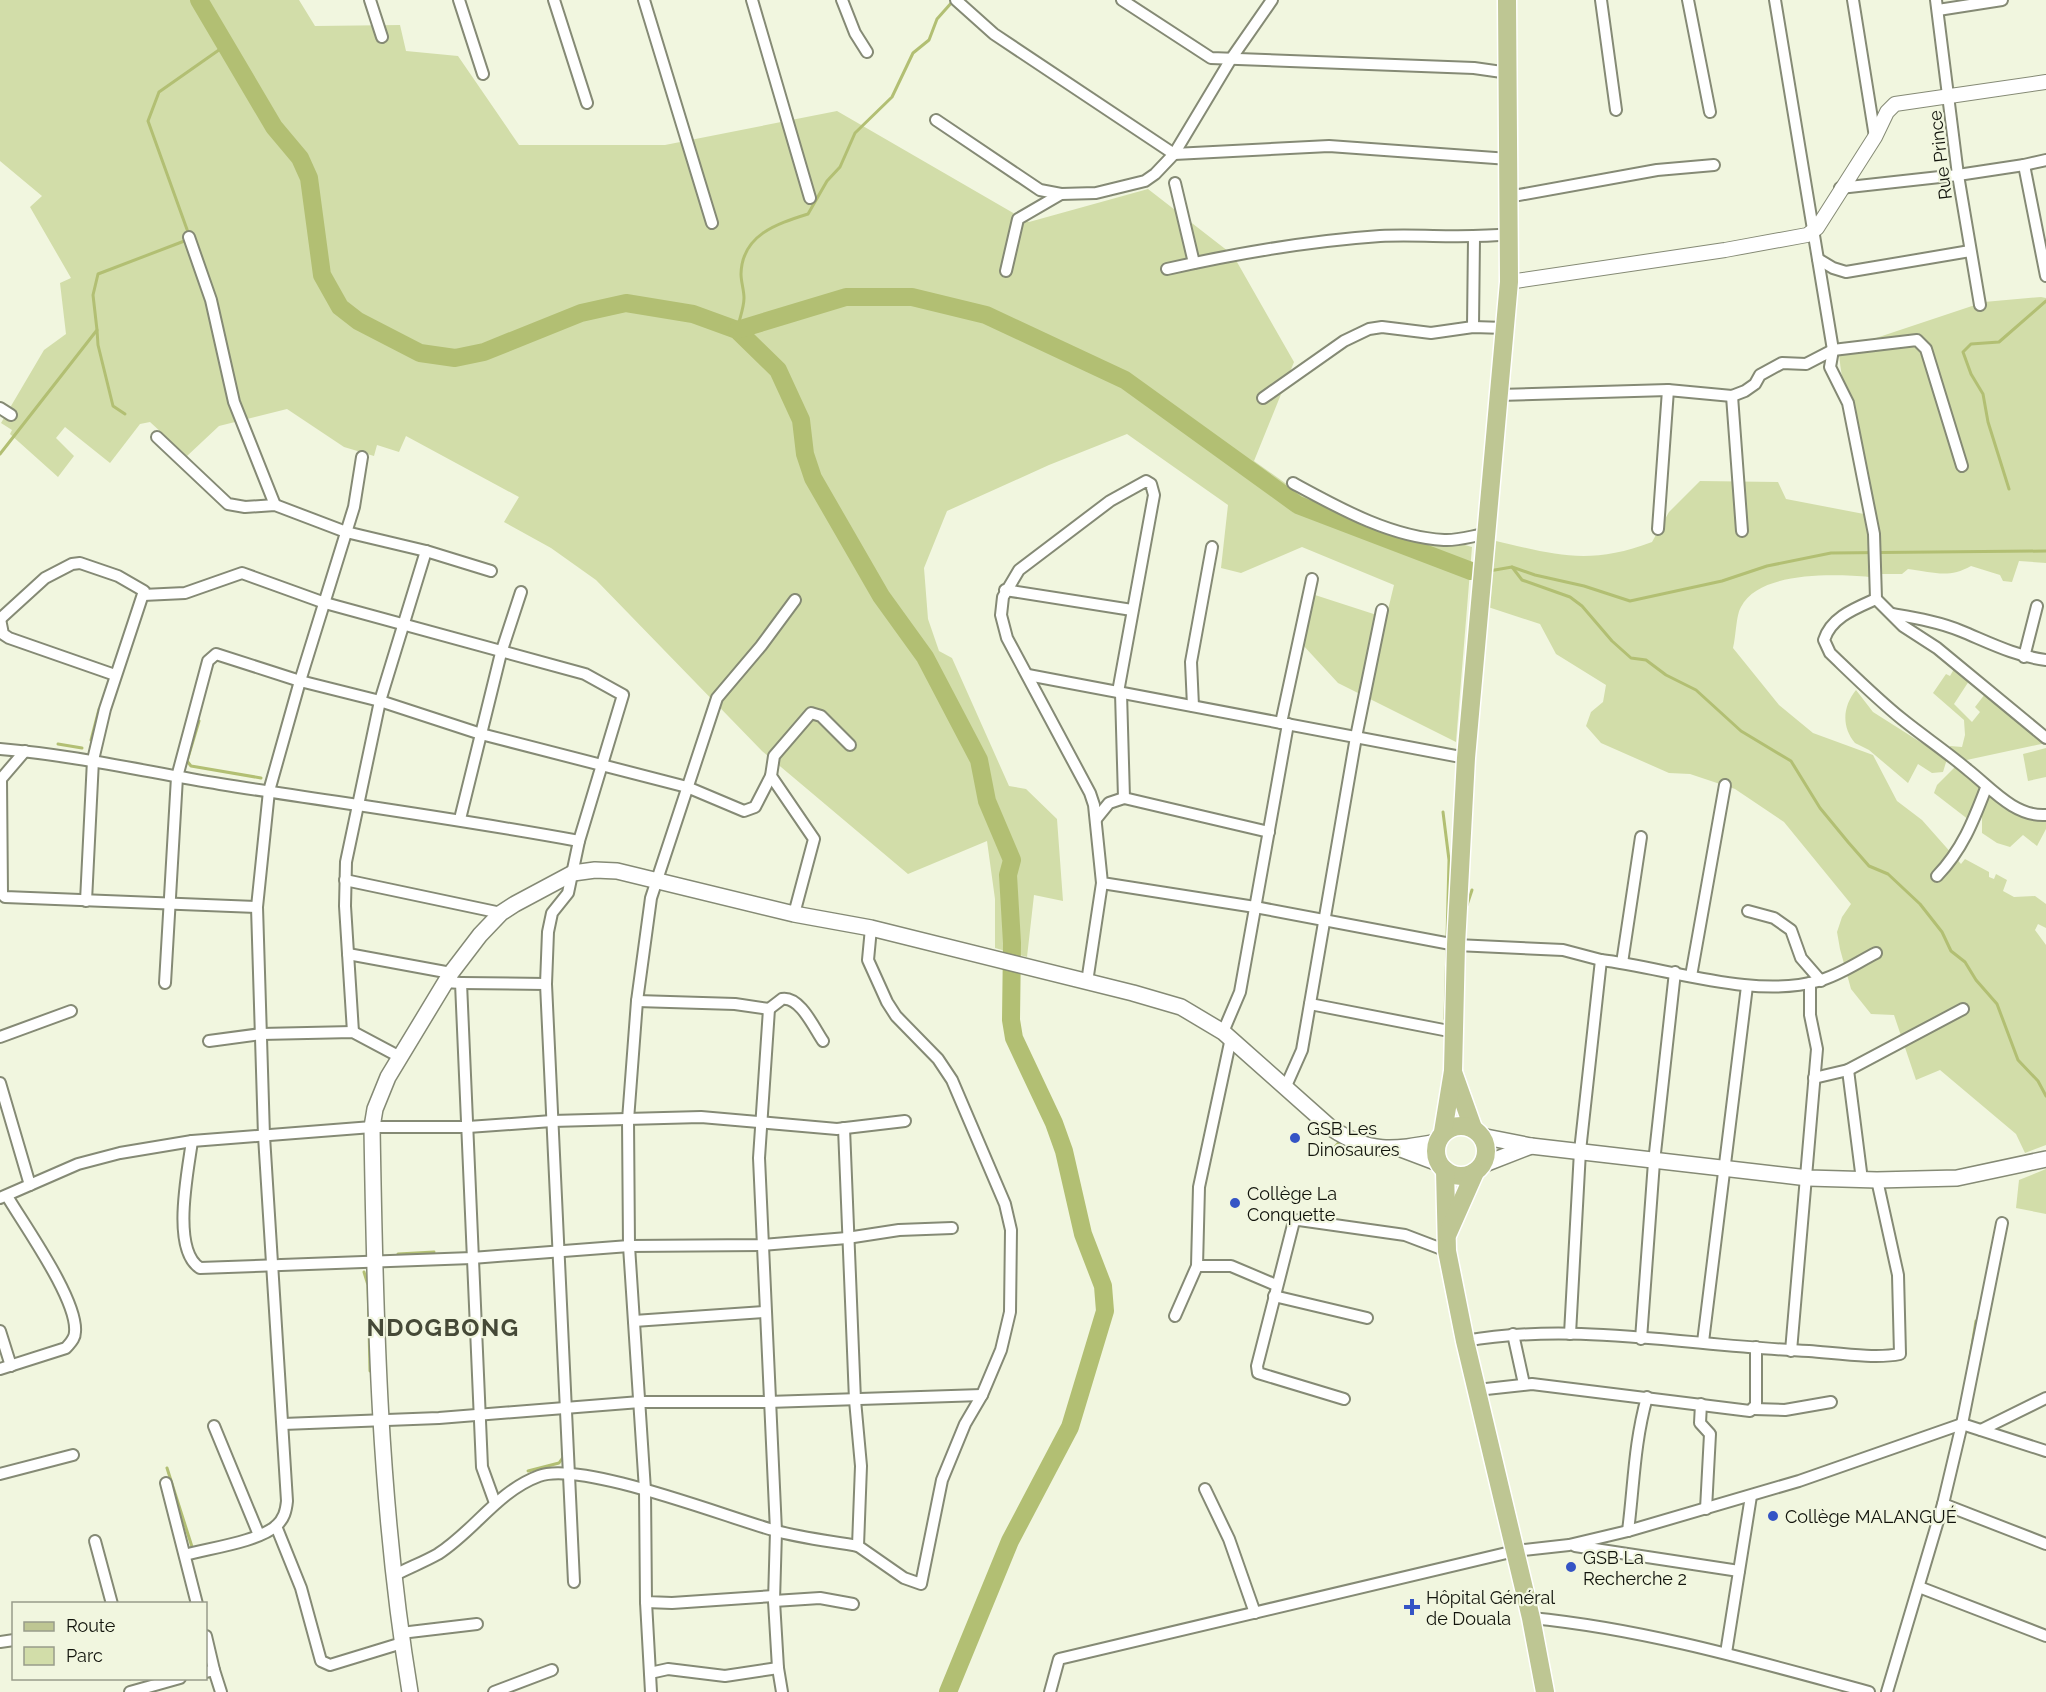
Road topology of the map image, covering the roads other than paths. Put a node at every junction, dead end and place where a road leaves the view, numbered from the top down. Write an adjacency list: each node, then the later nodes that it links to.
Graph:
1 (370, 0): 17 (street)
2 (459, 0): 21 (street)
3 (554, 0): 24 (street)
4 (644, 0): 40 (street)
5 (752, 0): 39 (street)
6 (842, 0): 18 (street)
7 (956, 0): 29 (street)
8 (1122, 0): 19 (street)
9 (1272, 0): 19 (street)
10 (1508, 0): 20 (main road)
11 (1601, 0): 25 (street)
12 (1688, 0): 26 (street)
13 (1775, 0): 41 (street)
14 (1852, 0): 28 (street)
15 (2002, 0): 16 (street)
16 (1937, 5): 23 (street, Rue Prince)
17 (382, 38)
18 (867, 52)
19 (1231, 59): 20 (street); 29 (street)
20 (1509, 73): 30 (main road)
21 (483, 74)
22 (2046, 82): 23 (street)
23 (1950, 95): 28 (street); 34 (street, Rue Prince)
24 (587, 103)
25 (1616, 110)
26 (1710, 112)
27 (936, 120): 37 (street)
28 (1875, 137): 36 (street)
29 (1174, 154): 30 (street); 37 (street)
30 (1509, 159): 38 (main road)
31 (2046, 160): 33 (street)
32 (1714, 165): 38 (street)
33 (2024, 165): 34 (street); 50 (street)
34 (1958, 175): 36 (street); 45 (street, Rue Prince)
35 (1175, 183): 47 (street)
36 (1840, 188): 41 (street)
37 (1062, 194): 49 (street)
38 (1508, 197): 42 (main road)
39 (810, 198)
40 (712, 223)
41 (1812, 232): 46 (street); 51 (street)
42 (1509, 234): 44 (street); 51 (main road)
43 (189, 237): 66 (street)
44 (1474, 238): 47 (street); 53 (street)
45 (1970, 251): 46 (street); 52 (street, Rue Prince)
46 (1818, 259): 55 (street)
47 (1194, 263): 48 (street)
48 (1167, 269)
49 (1006, 271)
50 (2046, 276)
51 (1509, 282): 54 (main road)
52 (1980, 305)
53 (1473, 327): 54 (street); 59 (street)
54 (1505, 328): 57 (main road)
55 (1833, 350): 58 (street); 64 (street); 78 (street)
56 (1668, 390): 57 (street); 58 (street); 67 (street)
57 (1499, 395): 70 (main road)
58 (1732, 396): 68 (street)
59 (1263, 398)
60 (0, 408): 61 (street)
61 (11, 415)
62 (156, 437): 66 (street)
63 (362, 457): 69 (street)
64 (1962, 466)
65 (1293, 483): 70 (street)
66 (275, 505): 69 (street)
67 (1658, 529)
68 (1742, 531)
69 (346, 532): 72 (street); 80 (street)
70 (1485, 534): 103 (main road)
71 (1212, 548): 95 (street)
72 (426, 551): 73 (street); 86 (street)
73 (491, 571)
74 (1312, 579): 96 (street)
75 (1005, 590): 82 (street); 82 (street); 91 (street)
76 (521, 592): 87 (street)
77 (143, 595): 80 (street); 85 (street); 90 (street)
78 (1876, 599): 84 (street); 110 (street)
79 (795, 600): 109 (street)
80 (324, 603): 86 (street); 92 (street)
81 (2037, 606): 88 (street)
82 (1132, 610): 93 (street)
83 (1382, 610): 98 (street)
84 (1891, 614): 88 (street); 99 (street)
85 (0, 619): 90 (street)
86 (404, 624): 87 (street); 94 (street)
87 (501, 653): 97 (street); 105 (street)
88 (2024, 657): 89 (street)
89 (2046, 660)
90 (115, 675): 104 (street)
91 (1028, 675): 93 (street); 116 (street)
92 (300, 681): 94 (street); 107 (street); 111 (street)
93 (1119, 692): 95 (street); 112 (street)
94 (380, 701): 97 (street); 113 (street)
95 (1193, 706): 96 (street)
96 (1285, 724): 98 (street); 117 (street)
97 (481, 734): 105 (street); 115 (street)
98 (1356, 737): 103 (street); 132 (street)
99 (2046, 738)
100 (850, 745): 106 (street)
101 (0, 749): 102 (street)
102 (25, 751): 104 (street); 125 (street)
103 (1466, 758): 134 (main road)
104 (93, 760): 107 (street); 125 (street)
105 (604, 765): 109 (street); 119 (street)
106 (771, 776): 109 (street); 131 (street)
107 (177, 777): 111 (street); 126 (street)
108 (1725, 785): 140 (street)
109 (687, 787): 122 (street)
110 (1986, 788): 114 (street); 121 (street)
111 (269, 791): 113 (street); 127 (street)
112 (1124, 798): 116 (street); 117 (street)
113 (358, 804): 115 (street); 123 (street)
114 (2046, 815)
115 (460, 819): 119 (street)
116 (1096, 819): 124 (street)
117 (1269, 832): 128 (street)
118 (1641, 837): 138 (street)
119 (579, 841): 120 (street)
120 (573, 873): 122 (main road); 130 (main road); 145 (street)
121 (1937, 876)
122 (655, 879): 131 (main road); 147 (street)
123 (345, 880): 130 (street); 136 (street)
124 (1102, 883): 128 (street); 142 (street)
125 (86, 901): 126 (street)
126 (171, 904): 127 (street); 144 (street)
127 (257, 907): 154 (street)
128 (1255, 908): 132 (street); 155 (street)
129 (1748, 911): 143 (street)
130 (501, 913): 141 (main road)
131 (794, 914): 133 (main road)
132 (1326, 922): 134 (street); 148 (street)
133 (871, 928): 142 (main road); 215 (street)
134 (1456, 945): 137 (street); 153 (main road)
135 (1876, 953): 143 (street)
136 (348, 954): 141 (street); 152 (street)
137 (1600, 960): 138 (street); 178 (street)
138 (1622, 963): 139 (street)
139 (1676, 972): 140 (street); 180 (street)
140 (1691, 976): 146 (street)
141 (453, 979): 145 (street); 159 (main road); 170 (street)
142 (1087, 982): 155 (main road)
143 (1815, 982): 146 (street); 162 (street)
144 (165, 983)
145 (546, 984): 166 (street)
146 (1747, 986): 182 (street)
147 (638, 1001): 149 (street); 165 (street)
148 (1310, 1004): 153 (street); 164 (street)
149 (769, 1009): 158 (street); 168 (street)
150 (1963, 1010): 160 (street)
151 (71, 1011): 156 (street)
152 (353, 1032): 154 (street); 159 (street)
153 (1454, 1032): 161 (main road)
154 (261, 1034): 157 (street); 173 (street)
155 (1227, 1035): 164 (main road); 197 (street)
156 (0, 1037)
157 (209, 1041)
158 (823, 1041)
159 (400, 1057): 169 (main road)
160 (1848, 1070): 162 (street); 185 (street)
161 (1453, 1071): 172 (main road); 174 (main road)
162 (1814, 1078): 184 (street)
163 (0, 1083): 186 (street)
164 (1286, 1086): 177 (main road)
165 (628, 1120): 166 (street); 168 (street); 193 (street)
166 (552, 1121): 170 (street); 194 (street)
167 (905, 1122): 171 (street)
168 (761, 1123): 171 (street); 192 (street)
169 (372, 1127): 170 (street); 173 (street); 196 (main road)
170 (468, 1127): 195 (street)
171 (844, 1128): 190 (street)
172 (1477, 1132): 174 (main road); 176 (main road); 183 (main road)
173 (264, 1136): 175 (street); 198 (street)
174 (1440, 1137): 177 (main road); 181 (main road)
175 (192, 1141): 186 (street); 198 (street)
176 (1531, 1146): 178 (main road); 183 (main road)
177 (1401, 1149): 181 (main road)
178 (1580, 1151): 180 (main road); 206 (street)
179 (2045, 1159): 185 (main road)
180 (1654, 1162): 182 (main road); 207 (street)
181 (1442, 1167): 183 (main road); 191 (main road)
182 (1725, 1167): 184 (main road); 209 (street)
183 (1478, 1169): 191 (main road)
184 (1808, 1178): 185 (main road); 211 (street)
185 (1870, 1180): 211 (street)
186 (30, 1185): 187 (street)
187 (3, 1197): 212 (street)
188 (2002, 1223): 229 (street)
189 (952, 1228): 190 (street)
190 (847, 1238): 192 (street); 219 (street)
191 (1447, 1243): 199 (street); 208 (main road)
192 (760, 1245): 193 (street); 200 (street)
193 (629, 1246): 194 (street); 203 (street)
194 (558, 1250): 195 (street); 224 (street)
195 (472, 1258): 196 (street); 226 (street)
196 (376, 1261): 198 (street); 227 (main road)
197 (1197, 1266): 199 (street); 201 (street)
198 (272, 1267): 228 (street)
199 (1275, 1291): 202 (street); 218 (street)
200 (764, 1312): 203 (street); 221 (street)
201 (1175, 1316)
202 (1366, 1318)
203 (634, 1321): 220 (street)
204 (0, 1331): 212 (street)
205 (1513, 1334): 206 (street); 208 (street); 213 (street)
206 (1570, 1334): 207 (street)
207 (1641, 1339): 209 (street)
208 (1465, 1341): 214 (main road)
209 (1702, 1342): 210 (street)
210 (1756, 1347): 211 (street); 225 (street)
211 (1791, 1351)
212 (5, 1368)
213 (1524, 1384): 214 (street); 216 (street)
214 (1477, 1390): 251 (main road)
215 (982, 1395): 219 (street); 250 (street)
216 (1647, 1397): 223 (street); 245 (street)
217 (2046, 1398): 231 (street)
218 (1344, 1399)
219 (855, 1400): 221 (street); 250 (street)
220 (640, 1402): 221 (street); 224 (street); 238 (street)
221 (768, 1402): 244 (street)
222 (1831, 1402): 225 (street)
223 (1701, 1404): 225 (street); 242 (street)
224 (564, 1407): 226 (street); 234 (street)
225 (1754, 1409)
226 (479, 1413): 227 (street); 240 (street)
227 (379, 1419): 228 (street); 254 (main road)
228 (283, 1424): 243 (street)
229 (1962, 1424): 231 (street); 239 (street); 241 (street)
230 (214, 1426): 246 (street)
231 (1982, 1430): 232 (street)
232 (2046, 1451)
233 (74, 1455): 235 (street)
234 (567, 1472): 238 (street); 240 (street); 255 (street)
235 (0, 1474)
236 (166, 1484): 252 (street)
237 (1205, 1489): 262 (street)
238 (645, 1490): 244 (street); 260 (street)
239 (1751, 1496): 242 (street); 253 (street)
240 (495, 1503): 254 (street)
241 (1943, 1504): 248 (street); 256 (street)
242 (1706, 1509): 245 (street)
243 (276, 1526): 246 (street); 266 (street)
244 (776, 1531): 250 (street); 257 (street)
245 (1628, 1531): 249 (street)
246 (259, 1535): 252 (street)
247 (95, 1542): 258 (street)
248 (2046, 1544)
249 (1569, 1545): 251 (street); 253 (street)
250 (858, 1546)
251 (1515, 1551): 262 (street); 263 (main road)
252 (185, 1555): 259 (street)
253 (1739, 1571): 268 (street)
254 (393, 1576): 266 (main road)
255 (574, 1582)
256 (1919, 1587): 265 (street); 283 (street)
257 (774, 1599): 260 (street); 261 (street); 269 (street)
258 (111, 1602)
259 (197, 1602)
260 (646, 1602): 272 (street)
261 (853, 1604)
262 (1255, 1613): 280 (street)
263 (1531, 1618): 268 (street); 281 (main road)
264 (477, 1624): 266 (street)
265 (2046, 1635)
266 (401, 1638): 276 (main road)
267 (207, 1645): 271 (street)
268 (1726, 1653): 282 (street)
269 (778, 1668): 272 (street); 279 (street)
270 (552, 1670): 277 (street)
271 (210, 1671): 275 (street)
272 (650, 1673): 278 (street)
273 (173, 1680): 274 (street)
274 (133, 1691)
275 (221, 1692)
276 (410, 1692)
277 (494, 1692)
278 (651, 1692)
279 (782, 1692)
280 (1050, 1692)
281 (1545, 1692)
282 (1869, 1692)
283 (1887, 1692)

